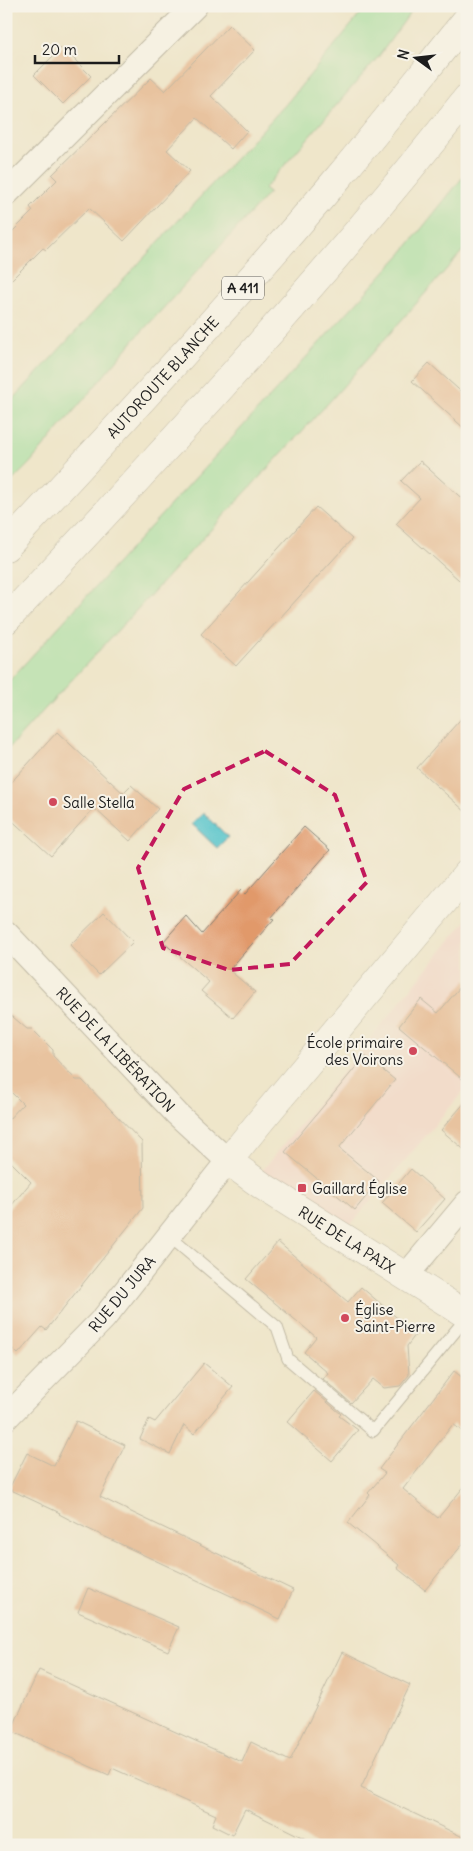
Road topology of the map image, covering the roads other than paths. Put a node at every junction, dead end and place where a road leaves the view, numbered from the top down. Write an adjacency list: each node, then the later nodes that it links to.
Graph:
1 (195, 6): 4 (street)
2 (467, 19): 5 (main road, AUTOROUTE BLANCHE / A 411)
3 (467, 98): 6 (main road)
4 (6, 194)
5 (6, 547)
6 (6, 620)
7 (467, 874): 9 (main road)
8 (6, 933): 9 (street, RUE DE LA LIBÉRATION)
9 (228, 1161): 11 (street, RUE DU JURA); 12 (main road, RUE DE LA PAIX)
10 (467, 1203): 12 (street)
11 (169, 1236): 13 (lane); 14 (street, RUE DU JURA)
12 (405, 1277): 13 (main road, RUE DE LA PAIX)
13 (467, 1316)
14 (6, 1418)

